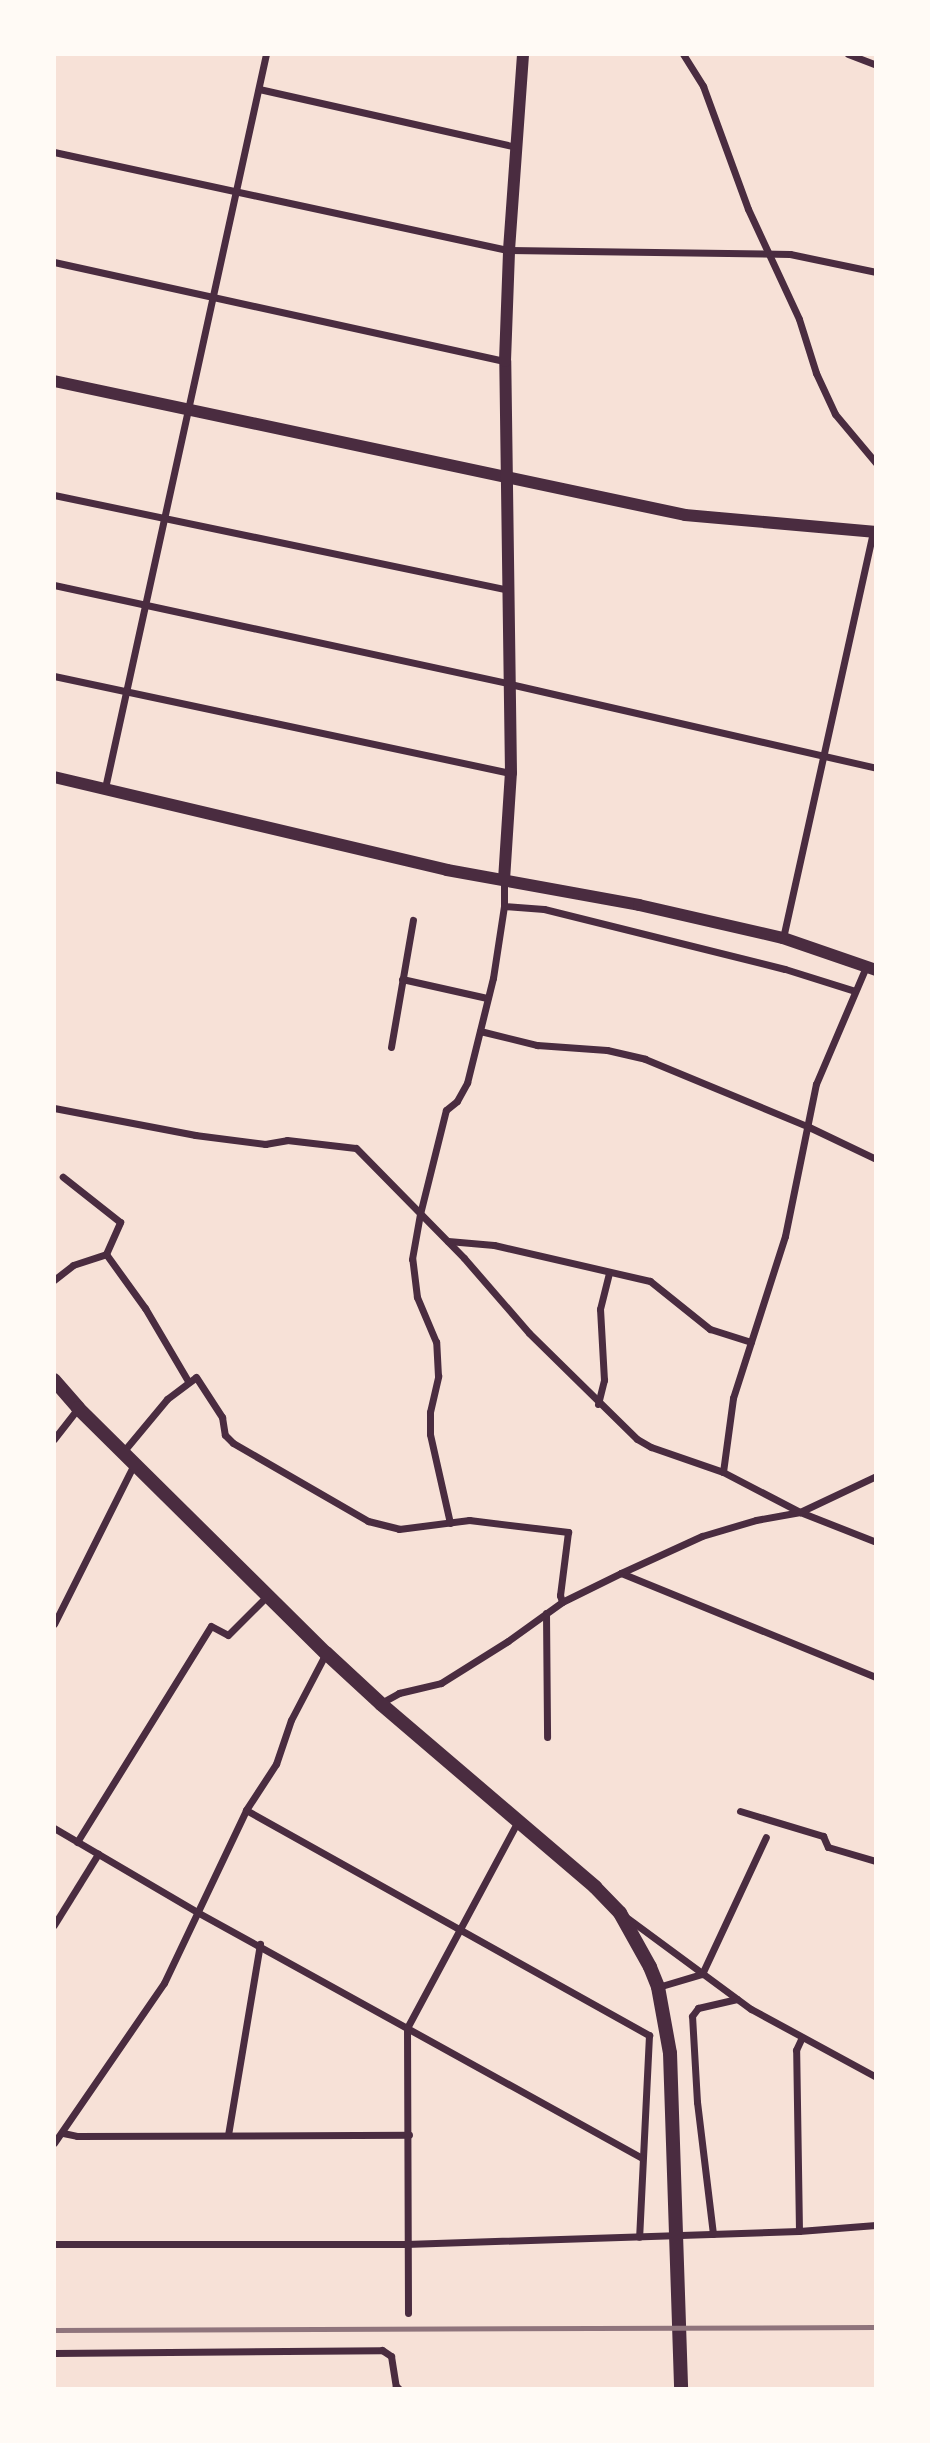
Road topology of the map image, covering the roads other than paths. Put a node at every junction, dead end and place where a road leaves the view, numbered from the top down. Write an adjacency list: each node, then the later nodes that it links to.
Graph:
1 (266, 54): 6 (street)
2 (523, 54): 7 (street)
3 (683, 54): 11 (street)
4 (848, 54): 5 (street)
5 (876, 65)
6 (259, 89): 7 (street); 9 (street)
7 (518, 147): 10 (street)
8 (54, 152): 9 (street)
9 (236, 192): 10 (street); 14 (street)
10 (509, 250): 11 (street); 15 (street)
11 (767, 254): 13 (street); 18 (street)
12 (54, 262): 14 (street)
13 (876, 272)
14 (213, 296): 15 (street); 17 (street)
15 (505, 360): 19 (street)
16 (54, 381): 17 (street)
17 (188, 411): 19 (street); 21 (street)
18 (876, 463)
19 (506, 478): 22 (street); 24 (street)
20 (54, 495): 21 (street)
21 (166, 518): 24 (street); 25 (street)
22 (874, 532): 29 (street)
23 (54, 585): 25 (street)
24 (508, 590): 27 (street)
25 (148, 605): 27 (street); 28 (street)
26 (54, 676): 28 (street)
27 (510, 684): 29 (street); 31 (street)
28 (128, 692): 31 (street); 33 (street)
29 (825, 756): 30 (street); 37 (street)
30 (876, 768)
31 (511, 773): 34 (street)
32 (54, 777): 33 (street)
33 (105, 788): 34 (street)
34 (504, 880): 35 (street); 37 (street)
35 (504, 906): 40 (street); 41 (street)
36 (412, 920): 39 (street)
37 (783, 938): 38 (street)
38 (871, 969): 40 (street)
39 (402, 979): 41 (street); 43 (street)
40 (855, 991): 45 (street)
41 (487, 998): 42 (street)
42 (480, 1031): 45 (street); 48 (street)
43 (391, 1047)
44 (54, 1108): 48 (street)
45 (809, 1127): 46 (street); 53 (street)
46 (876, 1159)
47 (63, 1177): 50 (street)
48 (419, 1214): 49 (street); 64 (street)
49 (447, 1241): 51 (street); 56 (street)
50 (106, 1254): 52 (street); 55 (street)
51 (609, 1274): 53 (street); 56 (street)
52 (54, 1280)
53 (751, 1342): 61 (street)
54 (54, 1380): 57 (main road)
55 (188, 1381): 59 (street); 64 (street)
56 (598, 1404): 61 (street)
57 (78, 1408): 58 (street); 59 (main road)
58 (54, 1439)
59 (123, 1452): 60 (main road)
60 (134, 1463): 67 (main road); 70 (street)
61 (723, 1472): 63 (street)
62 (876, 1476): 63 (street)
63 (800, 1513): 65 (street); 66 (street)
64 (450, 1523): 68 (street)
65 (876, 1542)
66 (621, 1573): 68 (street); 72 (street)
67 (268, 1595): 71 (main road); 80 (street)
68 (562, 1602): 69 (street)
69 (546, 1613): 73 (street); 74 (street)
70 (54, 1624)
71 (326, 1653): 73 (main road); 75 (street)
72 (876, 1677)
73 (381, 1703): 77 (main road)
74 (547, 1737)
75 (246, 1810): 83 (street); 86 (street)
76 (740, 1811): 82 (street)
77 (519, 1821): 84 (main road); 86 (street)
78 (54, 1828): 80 (street)
79 (766, 1837): 88 (street)
80 (77, 1842): 81 (street)
81 (98, 1854): 83 (street); 85 (street)
82 (876, 1861)
83 (197, 1912): 87 (street); 96 (street)
84 (620, 1913): 88 (street); 89 (main road)
85 (54, 1925)
86 (458, 1929): 91 (street); 97 (street)
87 (260, 1944): 91 (street); 94 (street)
88 (702, 1974): 89 (street); 90 (street)
89 (658, 1987): 107 (main road)
90 (737, 1999): 92 (street); 100 (street)
91 (407, 2028): 95 (street); 97 (street)
92 (802, 2037): 93 (street); 99 (street)
93 (876, 2077)
94 (228, 2135): 95 (street); 96 (street)
95 (409, 2135): 103 (street)
96 (57, 2137)
97 (642, 2158): 101 (street)
98 (876, 2225): 99 (street)
99 (799, 2231): 100 (street)
100 (713, 2234): 101 (street)
101 (639, 2237): 103 (street)
102 (54, 2244): 103 (street)
103 (407, 2244): 104 (street)
104 (408, 2312)
105 (54, 2353): 106 (street)
106 (399, 2389)
107 (681, 2389)

